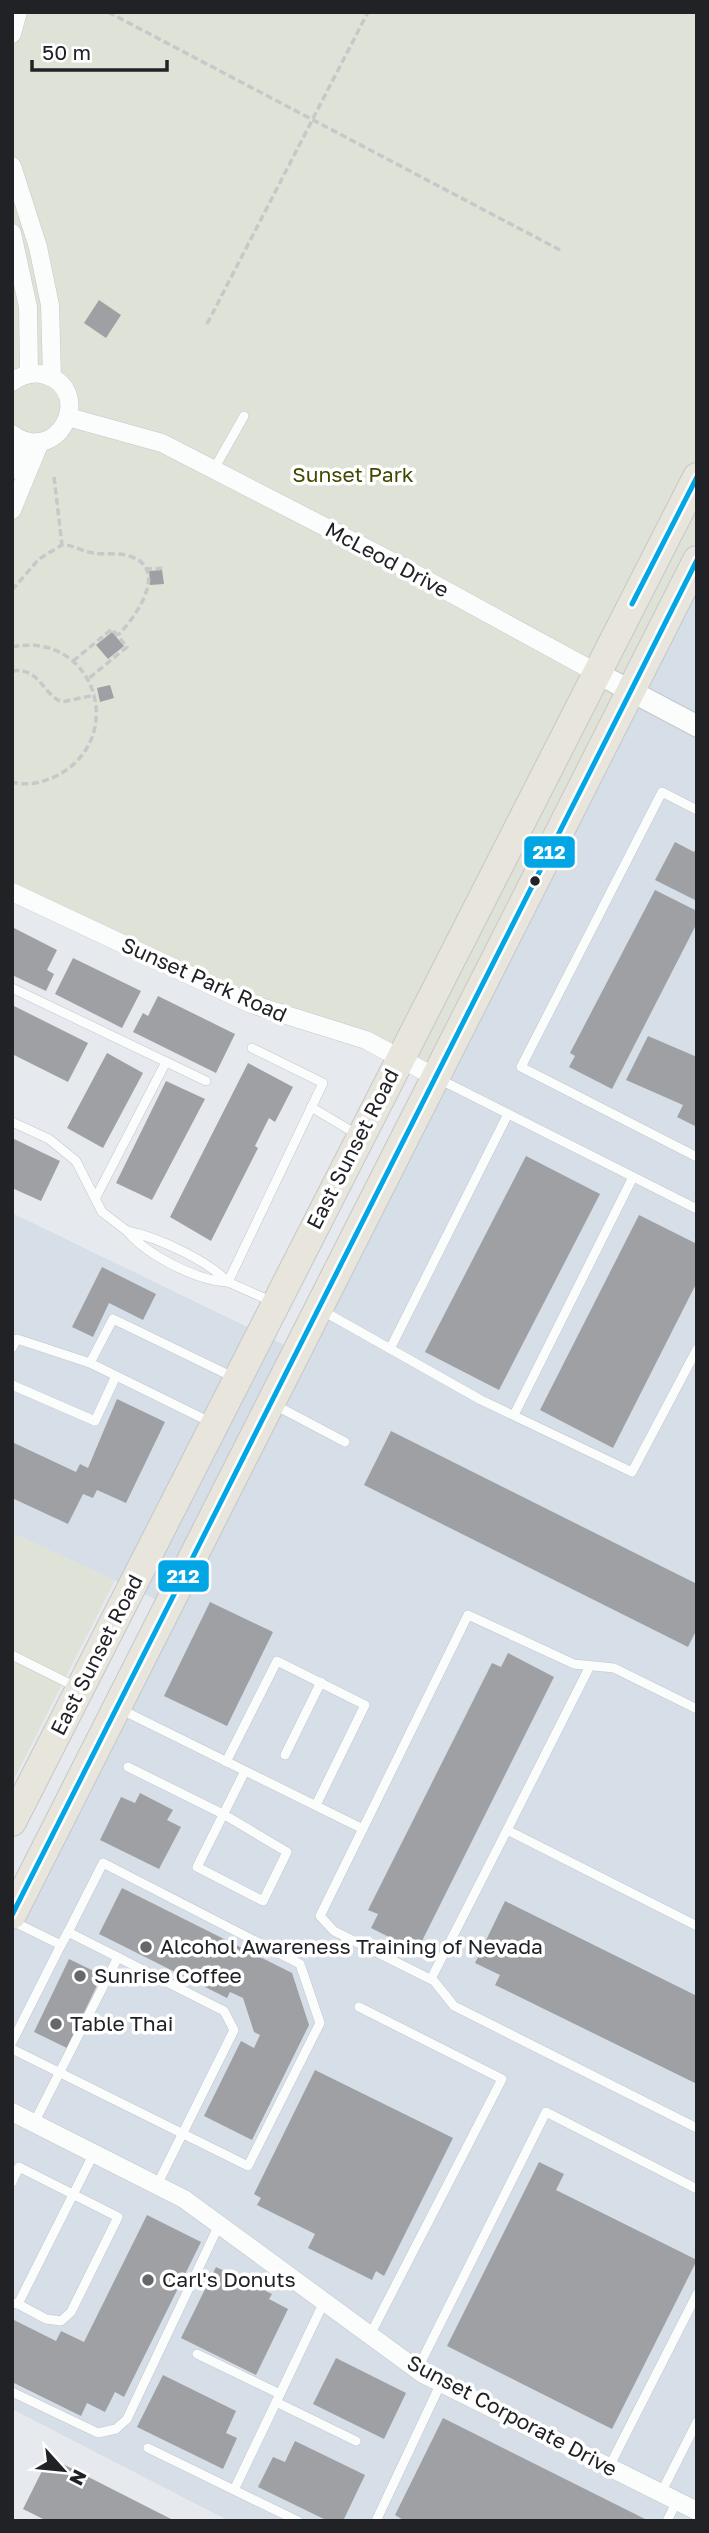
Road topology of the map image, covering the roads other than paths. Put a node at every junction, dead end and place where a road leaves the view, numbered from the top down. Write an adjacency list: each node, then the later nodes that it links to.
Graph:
1 (18, 12): 2 (street)
2 (12, 34)
3 (12, 166): 6 (street)
4 (12, 233): 5 (street)
5 (29, 373): 6 (street); 7 (street)
6 (52, 377): 9 (street)
7 (12, 382)
8 (244, 416): 11 (lane)
9 (68, 417): 10 (street); 11 (street, McLeod Drive)
10 (25, 439): 12 (street); 14 (street)
11 (214, 469): 16 (street, McLeod Drive)
12 (12, 470)
13 (697, 477): 16 (main road, East Sunset Road)
14 (12, 510)
15 (697, 560): 17 (main road, East Sunset Road)
16 (597, 673): 17 (street, McLeod Drive); 23 (main road, East Sunset Road)
17 (630, 691): 18 (street, McLeod Drive); 25 (main road, East Sunset Road)
18 (697, 726)
19 (697, 810): 31 (lane)
20 (12, 892): 23 (street, Sunset Park Road)
21 (12, 988): 24 (lane)
22 (252, 1048): 27 (lane)
23 (399, 1058): 25 (street, Sunset Park Road); 30 (main road, East Sunset Road)
24 (166, 1062): 26 (lane); 33 (lane)
25 (435, 1077): 28 (lane); 42 (main road, East Sunset Road)
26 (206, 1081)
27 (311, 1107): 30 (lane); 40 (lane)
28 (508, 1114): 32 (lane); 45 (lane)
29 (12, 1122): 33 (lane)
30 (359, 1136): 41 (main road, East Sunset Road)
31 (697, 1157)
32 (633, 1177): 34 (lane); 52 (lane)
33 (96, 1197): 35 (lane)
34 (697, 1209)
35 (127, 1231): 36 (lane); 37 (lane)
36 (172, 1248): 37 (lane); 38 (lane)
37 (166, 1259): 39 (lane)
38 (196, 1261): 39 (lane); 40 (lane)
39 (191, 1272): 40 (lane)
40 (228, 1282): 41 (lane)
41 (275, 1303): 49 (main road, East Sunset Road)
42 (318, 1308): 45 (lane); 51 (main road, East Sunset Road)
43 (14, 1338): 44 (lane); 47 (lane)
44 (12, 1348)
45 (390, 1349): 52 (lane)
46 (697, 1349): 52 (lane)
47 (90, 1363): 48 (lane); 49 (lane)
48 (116, 1376): 50 (lane); 53 (lane)
49 (236, 1379): 53 (main road, East Sunset Road)
50 (12, 1385)
51 (271, 1403): 54 (lane); 59 (main road, East Sunset Road)
52 (514, 1415)
53 (214, 1424): 58 (main road, East Sunset Road)
54 (345, 1442)
55 (12, 1655): 58 (lane)
56 (590, 1666): 60 (lane); 68 (lane); 69 (lane)
57 (321, 1682): 61 (lane); 62 (lane); 65 (lane)
58 (79, 1689): 59 (main road); 67 (main road, East Sunset Road)
59 (117, 1707): 62 (lane); 70 (main road, East Sunset Road)
60 (697, 1709)
61 (285, 1755)
62 (226, 1762): 64 (lane)
63 (128, 1767): 66 (lane)
64 (245, 1771): 65 (lane); 66 (lane)
65 (316, 1805): 68 (lane)
66 (223, 1814): 66 (lane)
67 (12, 1822)
68 (363, 1829): 76 (lane)
69 (507, 1830): 72 (lane); 76 (lane)
70 (12, 1915)
71 (12, 1921): 74 (lane)
72 (697, 1926)
73 (68, 1932): 74 (lane); 75 (lane); 84 (lane)
74 (61, 1945): 78 (lane)
75 (118, 1957): 80 (lane); 84 (lane)
76 (430, 1979): 83 (lane)
77 (359, 2007): 95 (lane)
78 (12, 2042)
79 (12, 2049): 80 (lane)
80 (61, 2073): 82 (lane); 84 (lane)
81 (12, 2112): 82 (street, Sunset Corporate Drive)
82 (34, 2123): 85 (street, Sunset Corporate Drive)
83 (697, 2128)
84 (183, 2134): 88 (lane)
85 (94, 2153): 88 (street, Sunset Corporate Drive); 90 (lane)
86 (16, 2166): 87 (lane); 90 (lane)
87 (12, 2182)
88 (157, 2185): 91 (street, Sunset Corporate Drive)
89 (697, 2189): 97 (lane)
90 (73, 2195): 94 (lane); 94 (lane)
91 (219, 2225): 93 (street, Sunset Corporate Drive); 99 (lane)
92 (697, 2294): 104 (lane)
93 (324, 2302): 95 (street, Sunset Corporate Drive); 100 (lane)
94 (15, 2303)
95 (370, 2335): 97 (street, Sunset Corporate Drive)
96 (197, 2354): 100 (lane)
97 (417, 2370): 98 (street, Sunset Corporate Drive)
98 (441, 2383): 104 (street, Sunset Corporate Drive); 109 (lane)
99 (12, 2392)
100 (278, 2398): 102 (lane); 105 (lane)
101 (697, 2422): 106 (lane)
102 (356, 2441)
103 (148, 2448): 105 (lane)
104 (609, 2467): 106 (street, Sunset Corporate Drive)
105 (234, 2490): 108 (lane)
106 (669, 2497): 107 (street, Sunset Corporate Drive); 110 (lane)
107 (697, 2511)
108 (298, 2521)
109 (376, 2521)
110 (667, 2521)

